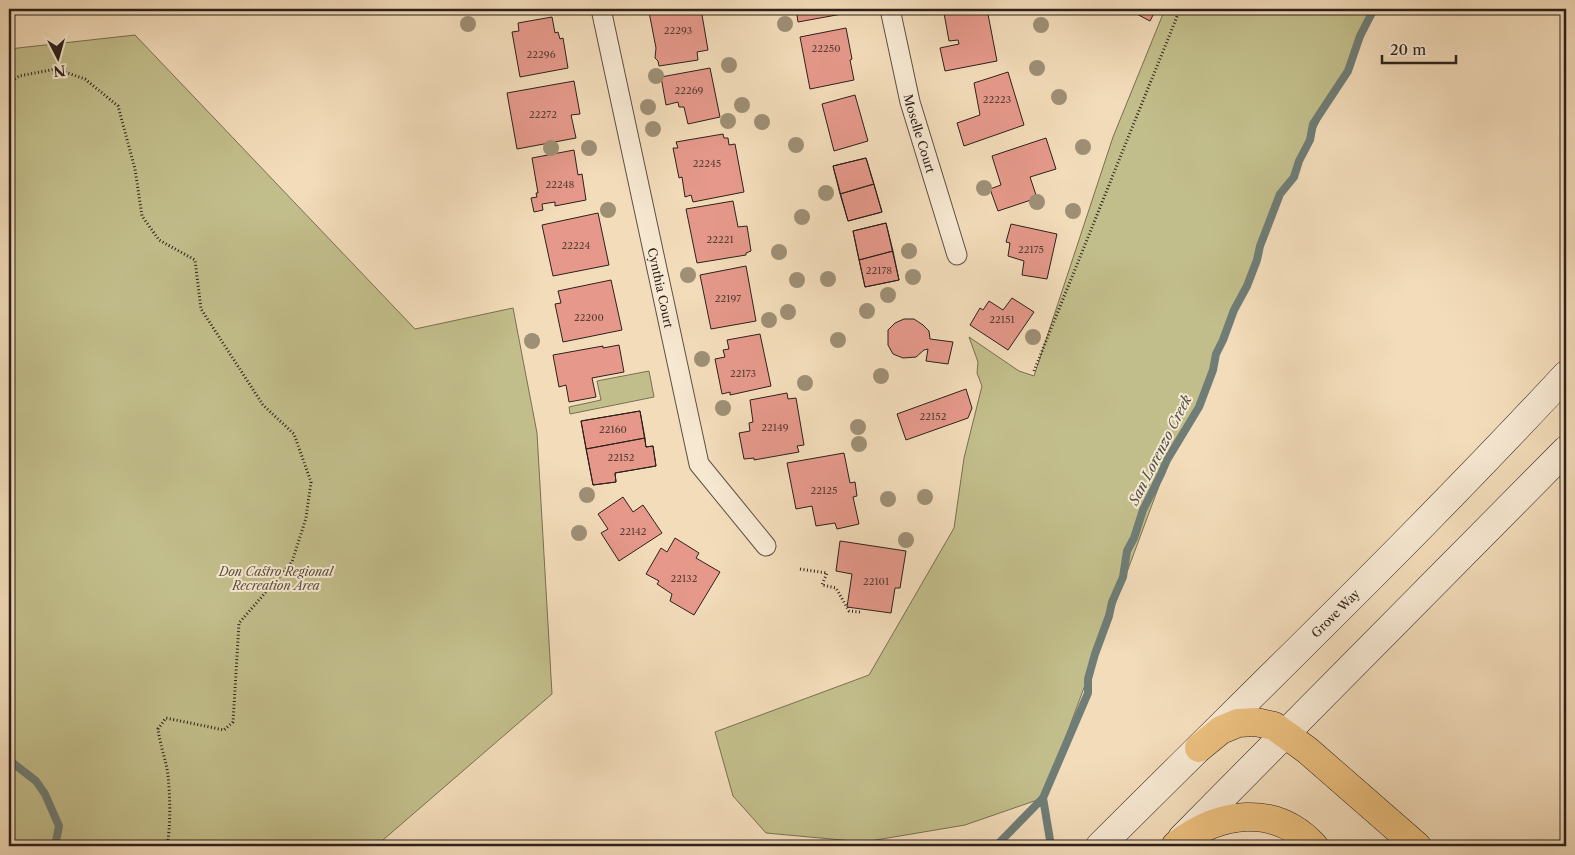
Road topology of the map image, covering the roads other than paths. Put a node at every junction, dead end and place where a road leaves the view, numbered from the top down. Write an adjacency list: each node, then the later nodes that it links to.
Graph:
1 (601, 9): 6 (street, Cynthia Court)
2 (890, 9): 3 (street, Moselle Court)
3 (957, 254)
4 (1566, 375): 8 (main road, Grove Way)
5 (1566, 450): 7 (main road)
6 (766, 546)
7 (1286, 734): 8 (highway); 9 (main road); 12 (highway)
8 (1199, 748): 10 (main road, Grove Way)
9 (1175, 845): 11 (highway)
10 (1100, 846)
11 (1314, 846)
12 (1417, 846)

